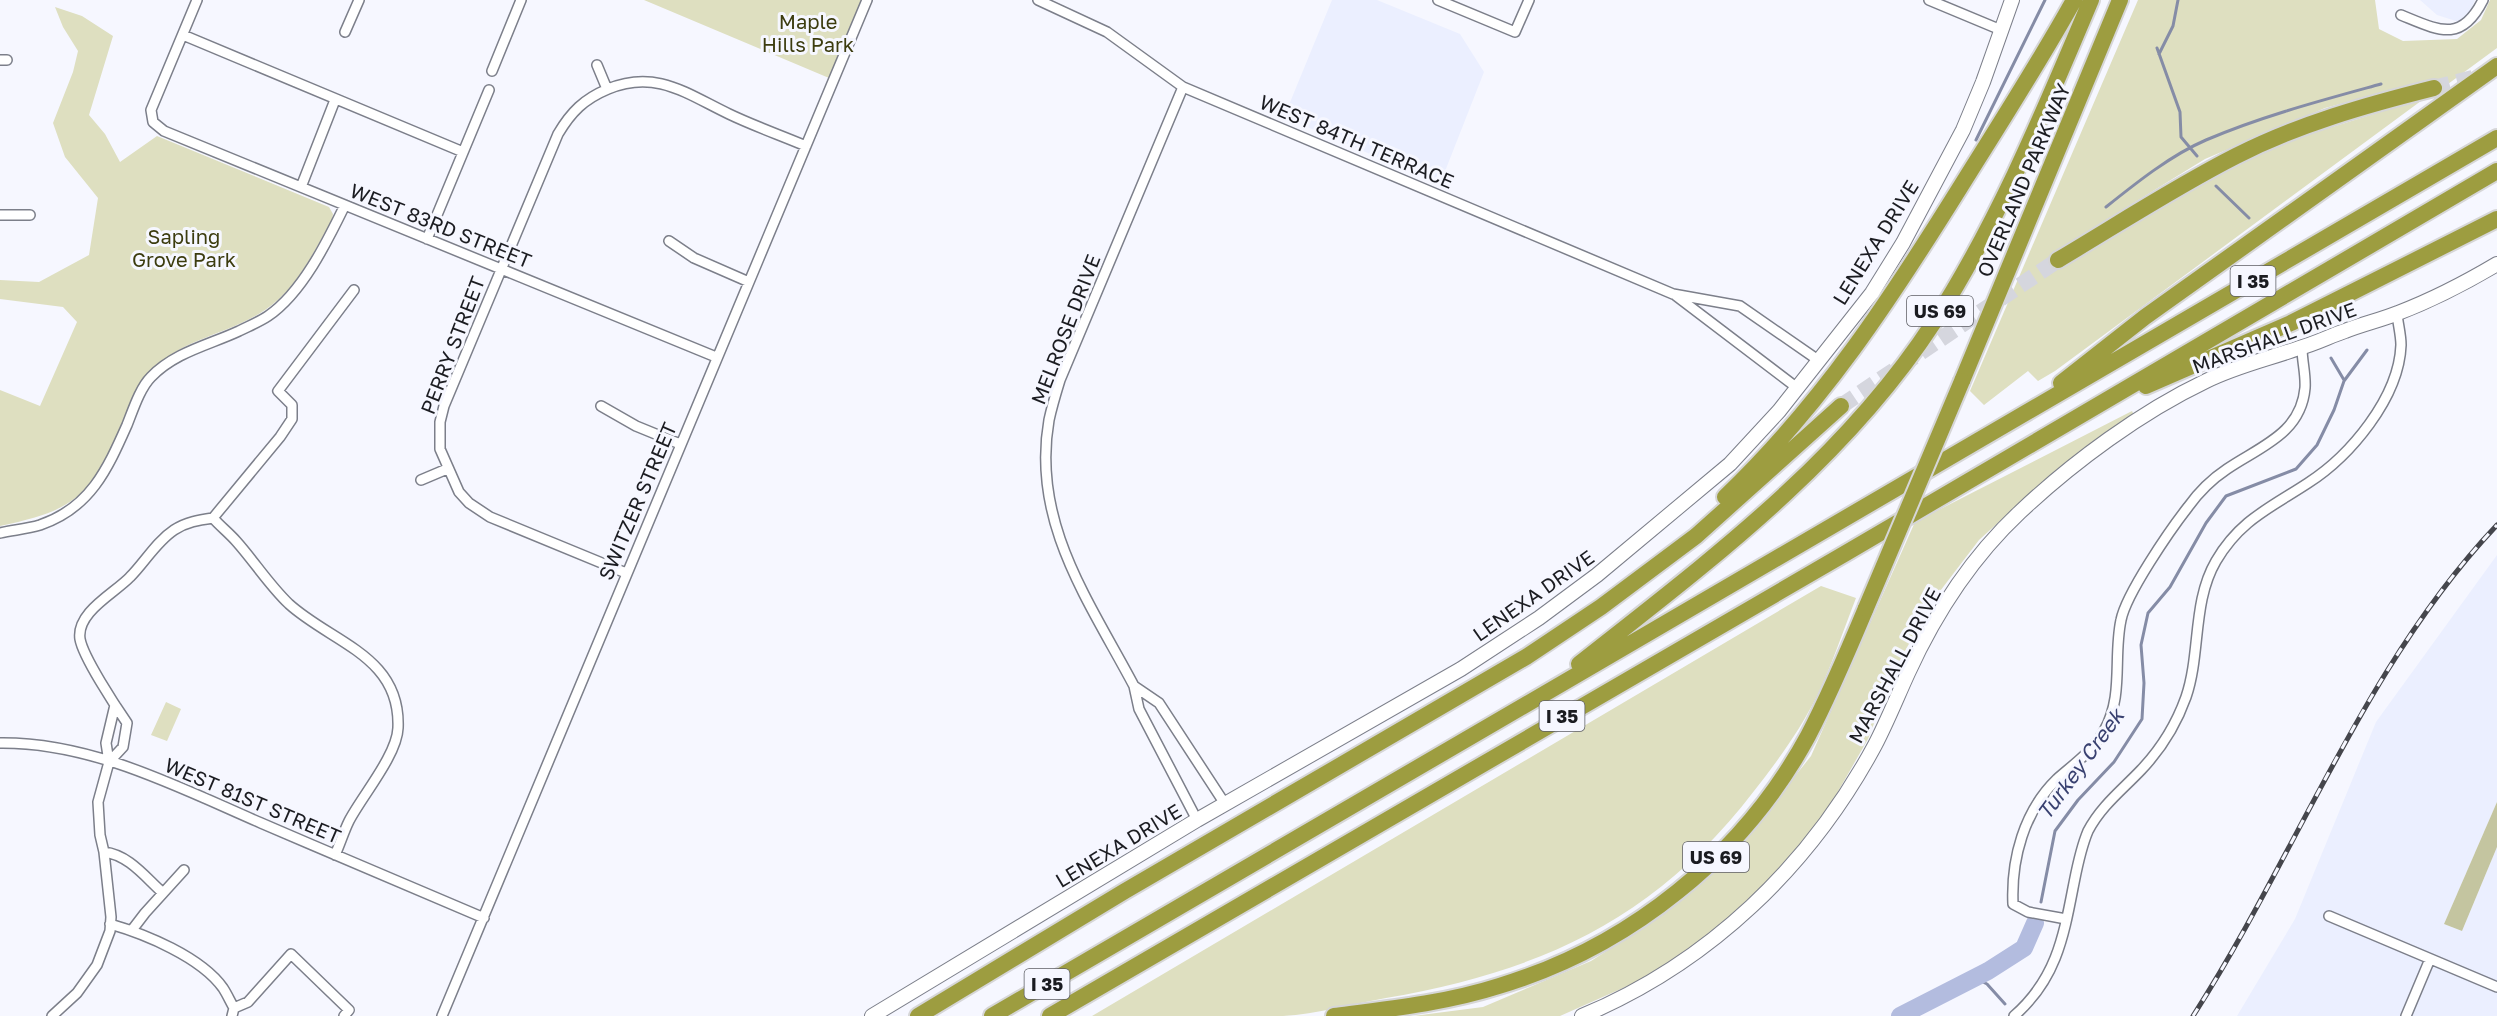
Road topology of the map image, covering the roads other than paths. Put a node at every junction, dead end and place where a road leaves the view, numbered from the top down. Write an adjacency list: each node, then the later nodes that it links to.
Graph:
1 (196, 0): 17 (street)
2 (359, 0): 16 (street)
3 (521, 0): 20 (street)
4 (867, 0): 27 (street, SWITZER STREET)
5 (1038, 0): 21 (street, WEST 84TH TERRACE)
6 (1438, 0): 7 (street)
7 (1529, 0)
8 (1929, 0): 15 (street)
9 (2012, 0): 15 (street, LENEXA DRIVE)
10 (2074, 0): 58 (highway)
11 (2091, 0): 60 (highway, US 69)
12 (2121, 0): 85 (highway, OVERLAND PARKWAY / US 69, bridge)
13 (2483, 0): 14 (street)
14 (2400, 15)
15 (2001, 30): 46 (street, LENEXA DRIVE)
16 (345, 32)
17 (183, 35): 25 (street); 30 (street, WEST 83RD STREET)
18 (597, 65): 23 (street)
19 (2497, 66): 51 (highway)
20 (492, 70)
21 (1183, 87): 42 (street, WEST 84TH TERRACE); 59 (street, MELROSE DRIVE)
22 (2434, 88): 37 (highway)
23 (607, 89): 27 (street, PERRY STREET); 39 (street, PERRY STREET)
24 (489, 90): 28 (street)
25 (335, 100): 28 (street); 30 (street)
26 (2497, 138): 51 (highway, I 35)
27 (806, 146): 40 (street, SWITZER STREET)
28 (463, 152): 35 (street)
29 (2497, 171): 50 (highway, I 35)
30 (301, 187): 31 (street, WEST 83RD STREET)
31 (345, 205): 35 (street, WEST 83RD STREET); 56 (street)
32 (0, 215): 33 (street)
33 (30, 215)
34 (2497, 219): 50 (highway)
35 (428, 239): 39 (street, WEST 83RD STREET)
36 (669, 242): 40 (street)
37 (2058, 260)
38 (2497, 264): 43 (street, MARSHALL DRIVE)
39 (501, 269): 45 (street, WEST 83RD STREET); 53 (street, PERRY STREET)
40 (749, 282): 45 (street, SWITZER STREET)
41 (354, 290): 55 (street)
42 (1673, 294): 46 (street, WEST 84TH TERRACE); 47 (street, WEST 84TH TERRACE)
43 (2397, 314): 44 (street, MARSHALL DRIVE); 72 (street)
44 (2302, 348): 72 (street); 86 (street, MARSHALL DRIVE)
45 (716, 357): 52 (street, SWITZER STREET)
46 (1818, 360): 47 (street, LENEXA DRIVE)
47 (1796, 387): 64 (street, LENEXA DRIVE)
48 (601, 406): 52 (street)
49 (1841, 406): 58 (highway)
50 (2075, 417): 84 (highway, I 35)
51 (2008, 423): 60 (highway, I 35)
52 (680, 444): 57 (street, SWITZER STREET)
53 (447, 469): 54 (street); 57 (street, PERRY STREET)
54 (421, 480)
55 (213, 518): 61 (street); 67 (street)
56 (0, 533)
57 (626, 573): 71 (street, SWITZER STREET)
58 (1601, 607): 82 (highway)
59 (1134, 686): 64 (street, MELROSE DRIVE); 65 (street, MELROSE DRIVE)
60 (1528, 704): 83 (highway, I 35)
61 (115, 705): 63 (street); 63 (street)
62 (0, 743): 63 (street, WEST 81ST STREET)
63 (109, 762): 66 (street); 67 (street, WEST 81ST STREET)
64 (1225, 804): 65 (street, LENEXA DRIVE)
65 (1197, 820): 81 (street, LENEXA DRIVE)
66 (104, 852): 69 (street); 73 (street)
67 (335, 855): 71 (street, WEST 81ST STREET)
68 (184, 870): 69 (street)
69 (163, 893): 74 (street)
70 (2329, 916): 75 (street)
71 (484, 918): 80 (street, SWITZER STREET)
72 (2066, 920): 87 (street)
73 (110, 924): 74 (street); 78 (street)
74 (132, 930): 77 (street)
75 (2430, 959): 76 (street); 88 (street)
76 (2497, 987)
77 (233, 1012): 79 (street)
78 (52, 1016)
79 (344, 1016)
80 (442, 1016)
81 (872, 1016)
82 (918, 1016)
83 (992, 1016)
84 (1050, 1016)
85 (1334, 1016)
86 (1582, 1016)
87 (2013, 1016)
88 (2406, 1016)

